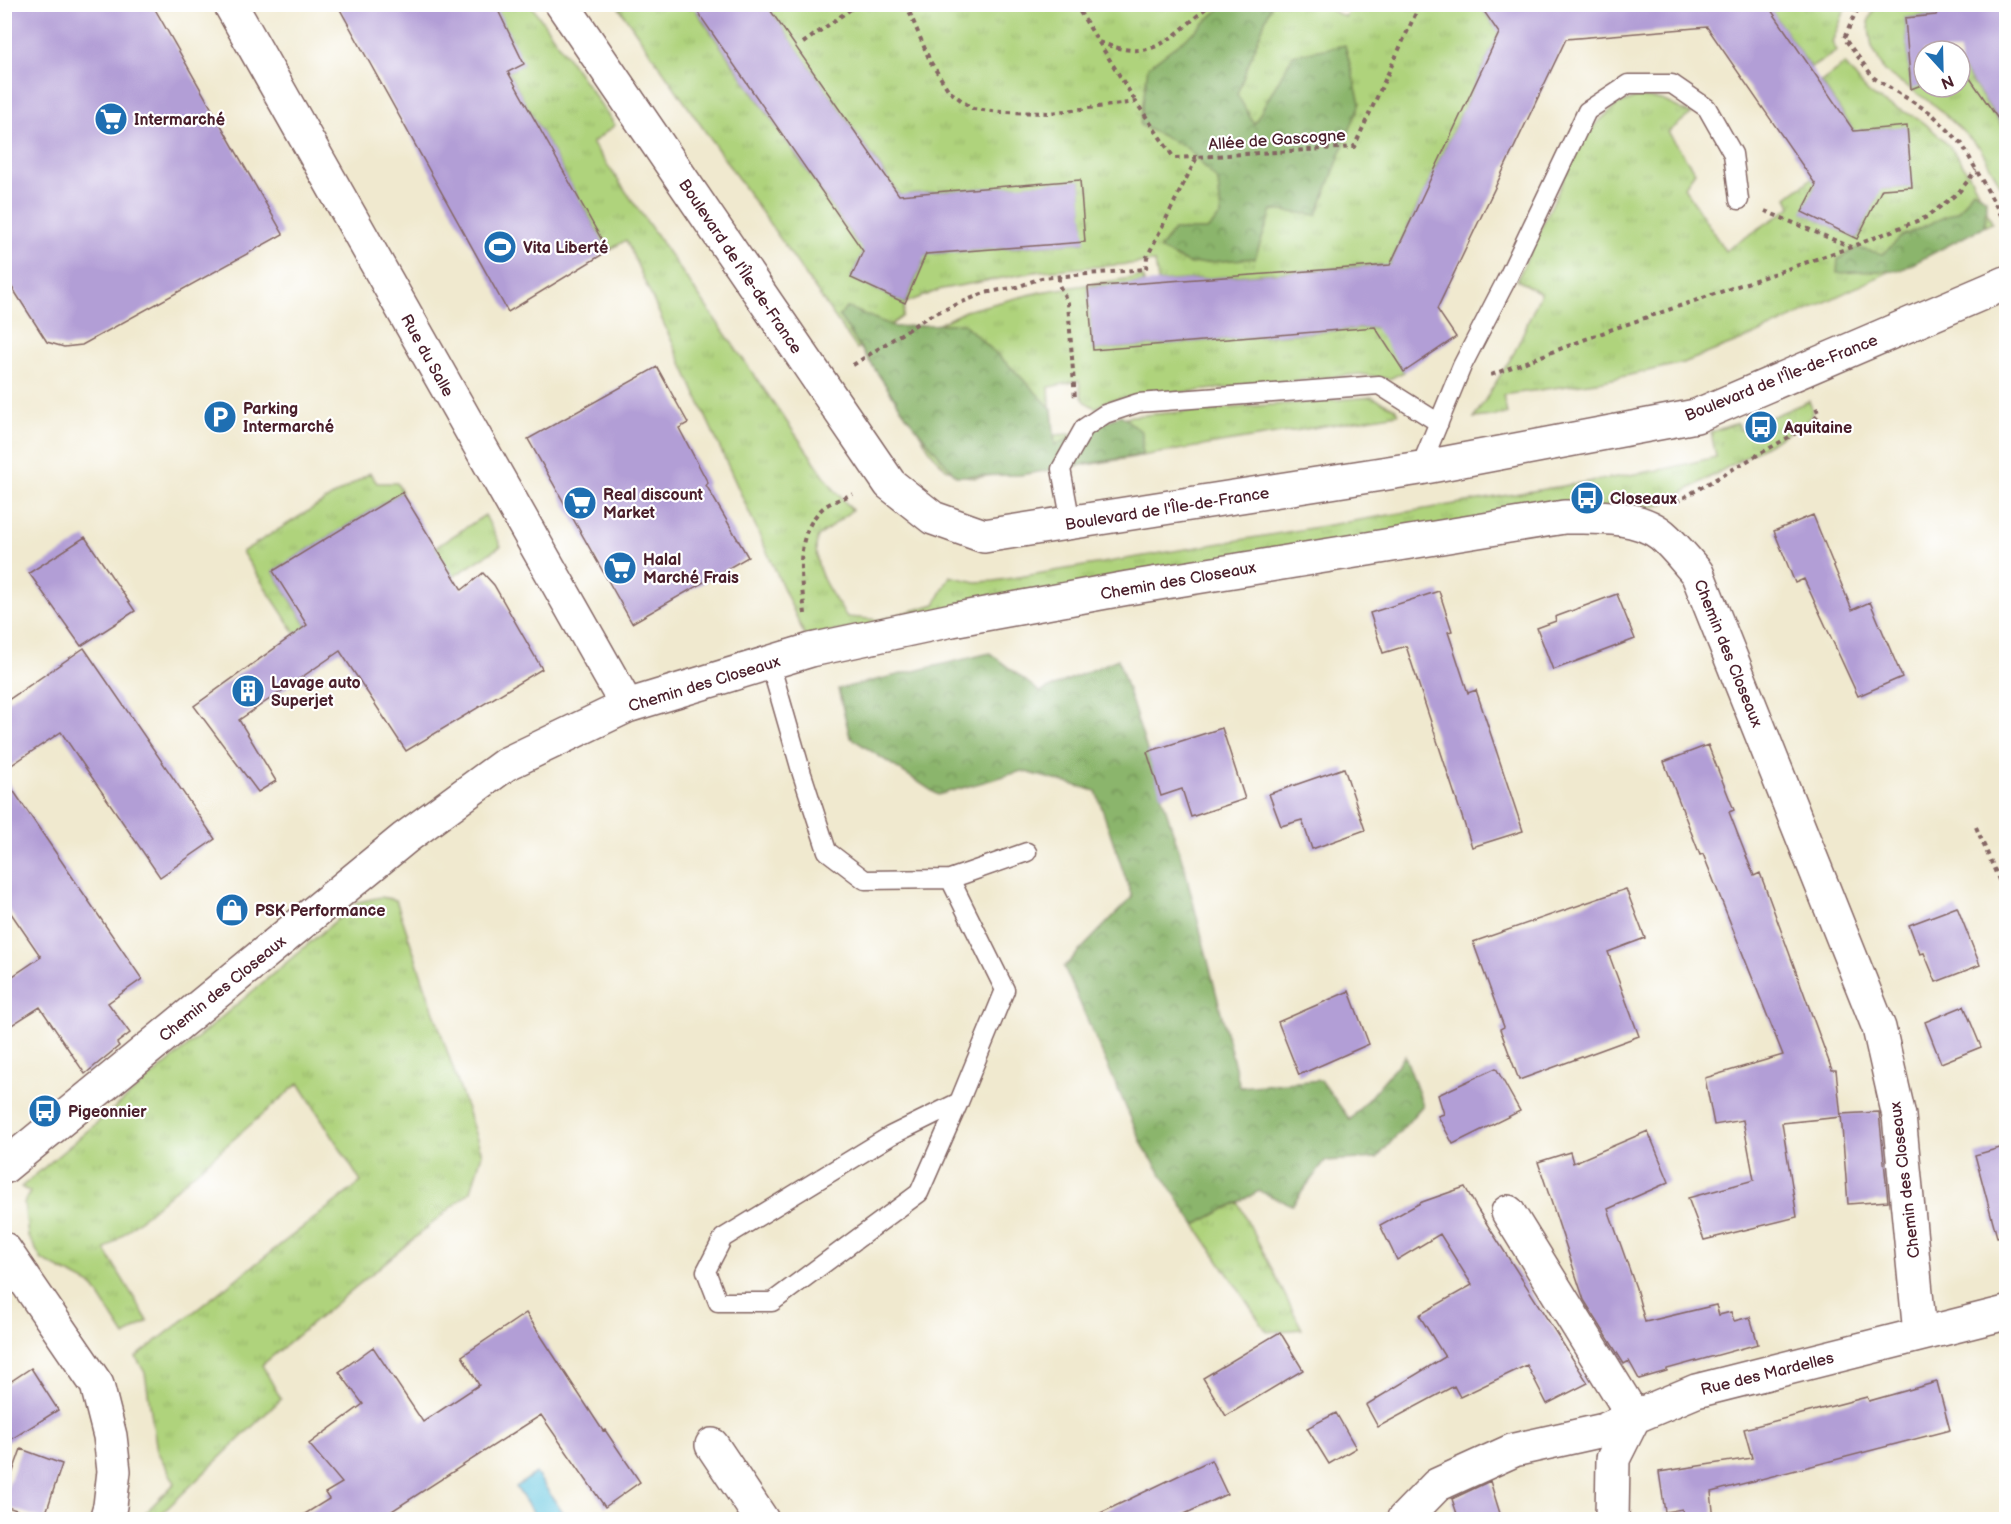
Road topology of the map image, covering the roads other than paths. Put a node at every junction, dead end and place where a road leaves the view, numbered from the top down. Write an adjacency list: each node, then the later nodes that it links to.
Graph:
1 (230, 4): 9 (street, Rue du Salle)
2 (562, 4): 7 (street, Boulevard de l'Île-de-France)
3 (1739, 200): 5 (lane)
4 (2007, 283): 6 (street, Boulevard de l'Île-de-France)
5 (1439, 423): 6 (lane); 7 (lane)
6 (1420, 468): 7 (street, Boulevard de l'Île-de-France)
7 (1071, 522)
8 (770, 663): 9 (street, Chemin des Closeaux); 11 (lane); 17 (street, Chemin des Closeaux)
9 (627, 706): 13 (street, Chemin des Closeaux)
10 (1027, 852): 11 (lane)
11 (950, 879): 12 (lane)
12 (959, 1102): 12 (lane)
13 (4, 1167)
14 (1509, 1212): 18 (street)
15 (4, 1250): 20 (street)
16 (2007, 1313): 17 (street, Rue des Mardelles)
17 (1920, 1334): 18 (street, Rue des Mardelles)
18 (1634, 1417): 22 (street, Rue des Mardelles); 23 (street)
19 (712, 1445): 21 (street)
20 (106, 1520)
21 (762, 1520)
22 (1403, 1520)
23 (1612, 1520)

